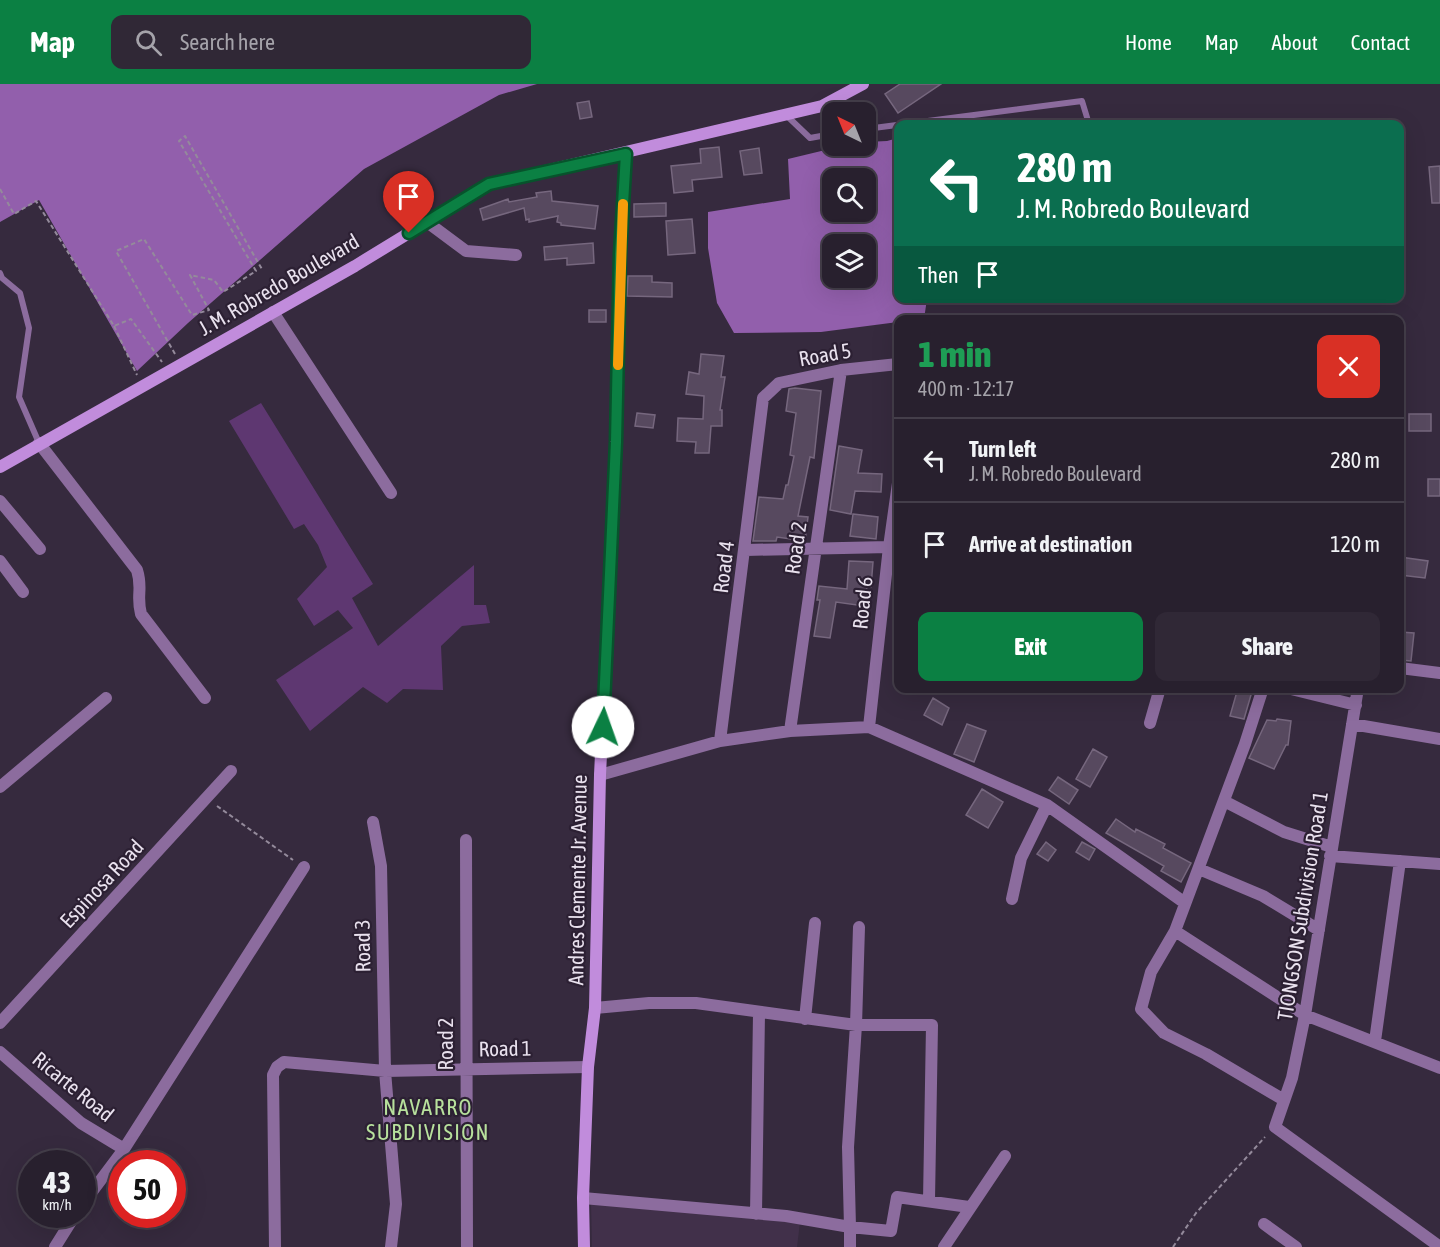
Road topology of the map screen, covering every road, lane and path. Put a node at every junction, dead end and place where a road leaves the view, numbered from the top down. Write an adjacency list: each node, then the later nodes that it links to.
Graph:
1 (863, 84): 2 (main road, J. M. Robredo Boulevard)
2 (786, 115): 7 (lane); 8 (main road, J. M. Robredo Boulevard)
3 (935, 120): 4 (lane)
4 (1088, 120)
5 (894, 125): 6 (lane)
6 (876, 128)
7 (822, 136)
8 (626, 154): 10 (main road, J. M. Robredo Boulevard); 47 (main road, Andres Clemente Jr. Avenue)
9 (0, 189): 15 (path)
10 (428, 222): 11 (street); 14 (main road, J. M. Robredo Boulevard)
11 (516, 255)
12 (263, 271): 15 (path)
13 (0, 273): 20 (lane)
14 (273, 312): 20 (main road, J. M. Robredo Boulevard); 22 (street)
15 (114, 326): 18 (path)
16 (894, 364): 17 (street, Road 5)
17 (841, 370): 19 (street, Road 5); 25 (street, Road 2)
18 (138, 378)
19 (763, 398): 28 (street, Road 4)
20 (39, 443): 21 (main road, J. M. Robredo Boulevard); 38 (street)
21 (0, 467)
22 (391, 493)
23 (0, 501): 27 (street)
24 (894, 513): 26 (street, Road 6)
25 (816, 548): 26 (street); 28 (street); 43 (street, Road 2)
26 (888, 548): 42 (street, Road 6)
27 (40, 549)
28 (746, 550): 45 (street, Road 4)
29 (0, 561): 30 (street)
30 (23, 592)
31 (1404, 668): 32 (street)
32 (1440, 673)
33 (1159, 693): 40 (street)
34 (1261, 693): 50 (street)
35 (1307, 693): 39 (street)
36 (1357, 693): 39 (street, TIONGSON Subdivision Road 1)
37 (106, 698): 48 (street)
38 (205, 698)
39 (1356, 705): 41 (street, TIONGSON Subdivision Road 1)
40 (1150, 723)
41 (1352, 724): 44 (street); 54 (street, TIONGSON Subdivision Road 1)
42 (869, 728): 43 (street); 51 (street)
43 (790, 731): 45 (street)
44 (1440, 739)
45 (720, 741): 47 (street)
46 (231, 771): 49 (street, Espinosa Road)
47 (600, 775): 65 (main road, Andres Clemente Jr. Avenue)
48 (0, 787)
49 (207, 799): 57 (path); 69 (street, Espinosa Road)
50 (1224, 801): 54 (street); 58 (street)
51 (1047, 805): 59 (street); 60 (street)
52 (373, 822): 76 (street, Road 3)
53 (466, 840): 75 (street, Road 2)
54 (1331, 851): 55 (street); 63 (street, TIONGSON Subdivision Road 1)
55 (1400, 861): 56 (street); 71 (street)
56 (1440, 864)
57 (304, 867): 79 (street)
58 (1199, 869): 60 (street); 63 (street)
59 (1012, 898)
60 (1185, 903): 64 (street)
61 (815, 923): 68 (street)
62 (859, 927): 70 (street)
63 (1319, 930): 67 (street, TIONGSON Subdivision Road 1)
64 (1175, 931): 67 (street); 77 (street)
65 (595, 1008): 66 (street); 73 (main road, Andres Clemente Jr. Avenue)
66 (759, 1013): 68 (street); 85 (street)
67 (1305, 1015): 71 (street); 77 (street, TIONGSON Subdivision Road 1)
68 (806, 1019): 70 (street)
69 (0, 1023)
70 (856, 1025): 83 (street); 87 (street)
71 (1375, 1041): 74 (street)
72 (0, 1052): 79 (street, Ricarte Road)
73 (588, 1067): 75 (street, Road 1); 82 (main road, Andres Clemente Jr. Avenue)
74 (1440, 1068)
75 (465, 1070): 76 (street, Road 1); 92 (street, Road 2)
76 (384, 1071): 90 (street, Road 1); 91 (street)
77 (1284, 1100): 78 (street, TIONGSON Subdivision Road 1)
78 (1275, 1127): 96 (path); 98 (street)
79 (124, 1149): 81 (street)
80 (1005, 1156): 84 (street)
81 (96, 1186)
82 (583, 1198): 85 (street); 93 (main road, Andres Clemente Jr. Avenue)
83 (929, 1200): 84 (street); 87 (street)
84 (969, 1207): 95 (street)
85 (756, 1214): 87 (street)
86 (1264, 1224): 97 (street)
87 (850, 1227): 94 (street)
88 (67, 1228): 89 (street)
89 (55, 1247)
90 (275, 1247)
91 (391, 1247)
92 (467, 1247)
93 (584, 1247)
94 (850, 1247)
95 (944, 1247)
96 (1173, 1247)
97 (1296, 1247)
98 (1440, 1247)

